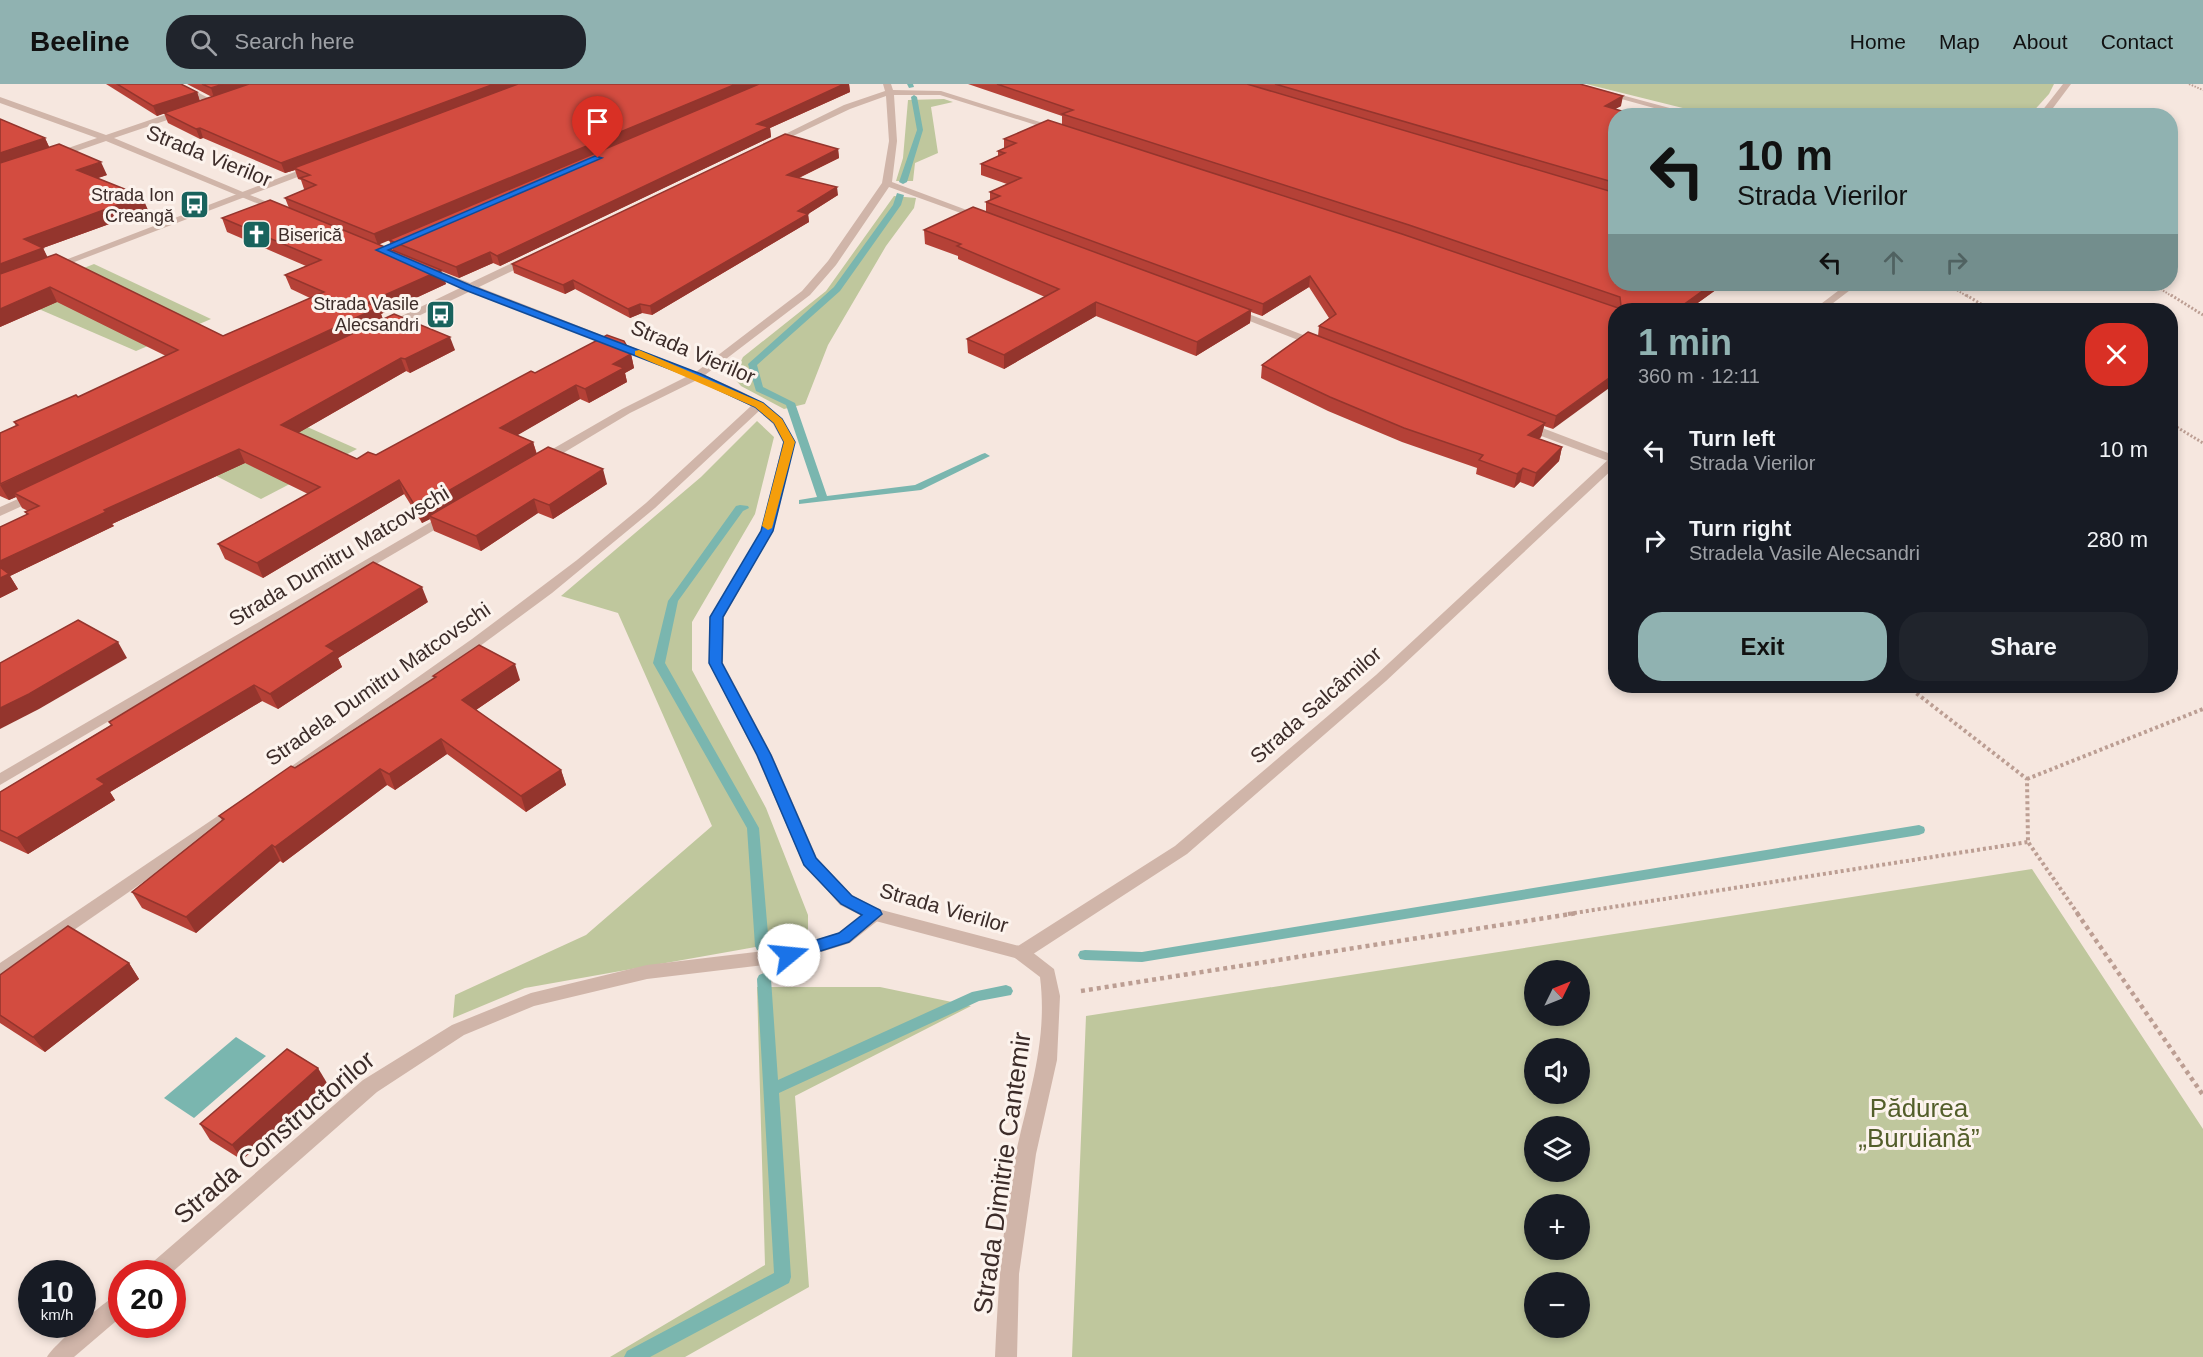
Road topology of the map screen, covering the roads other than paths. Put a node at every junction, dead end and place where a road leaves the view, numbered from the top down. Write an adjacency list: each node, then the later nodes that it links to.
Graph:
1 (176, 84): 7 (street)
2 (1571, 84): 9 (street)
3 (2067, 84): 10 (street)
4 (889, 88): 12 (street); 14 (street); 17 (street)
5 (223, 98): 7 (street)
6 (0, 100): 13 (street, Strada Vierilor)
7 (212, 102): 8 (street)
8 (201, 105)
9 (1664, 108)
10 (2048, 108)
11 (190, 109): 13 (street)
12 (1070, 133)
13 (108, 138): 15 (street); 18 (street, Strada Vierilor)
14 (764, 147)
15 (43, 160)
16 (318, 166): 18 (street)
17 (887, 183): 20 (street); 30 (street)
18 (243, 194): 19 (street, Strada Vierilor); 23 (street)
19 (296, 216)
20 (996, 223)
21 (543, 252): 24 (street)
22 (413, 264): 24 (street, Strada Vierilor)
23 (45, 270)
24 (468, 288): 28 (street); 30 (street, Strada Vierilor)
25 (1844, 291): 26 (street)
26 (1827, 303)
27 (1227, 309): 29 (street)
28 (382, 330)
29 (1326, 348)
30 (697, 376): 31 (street, Strada Vierilor); 34 (street)
31 (759, 405): 39 (street, Stradela Dumitru Matcovschi); 42 (street, Strada Vierilor)
32 (1515, 422): 33 (street)
33 (1608, 457)
34 (534, 465)
35 (1608, 467): 43 (street, Strada Salcâmilor)
36 (53, 486): 38 (street)
37 (462, 508): 40 (street, Strada Dumitru Matcovschi)
38 (0, 512)
39 (282, 778)
40 (0, 780)
41 (253, 798): 44 (street)
42 (874, 914): 43 (street, Strada Vierilor); 46 (street, Strada Constructorilor)
43 (1021, 953): 45 (street, Strada Vierilor)
44 (0, 972)
45 (1051, 996): 49 (street, Strada Dimitrie Cantemir)
46 (170, 1260)
47 (108, 1314): 48 (street)
48 (58, 1357)
49 (1006, 1357)

